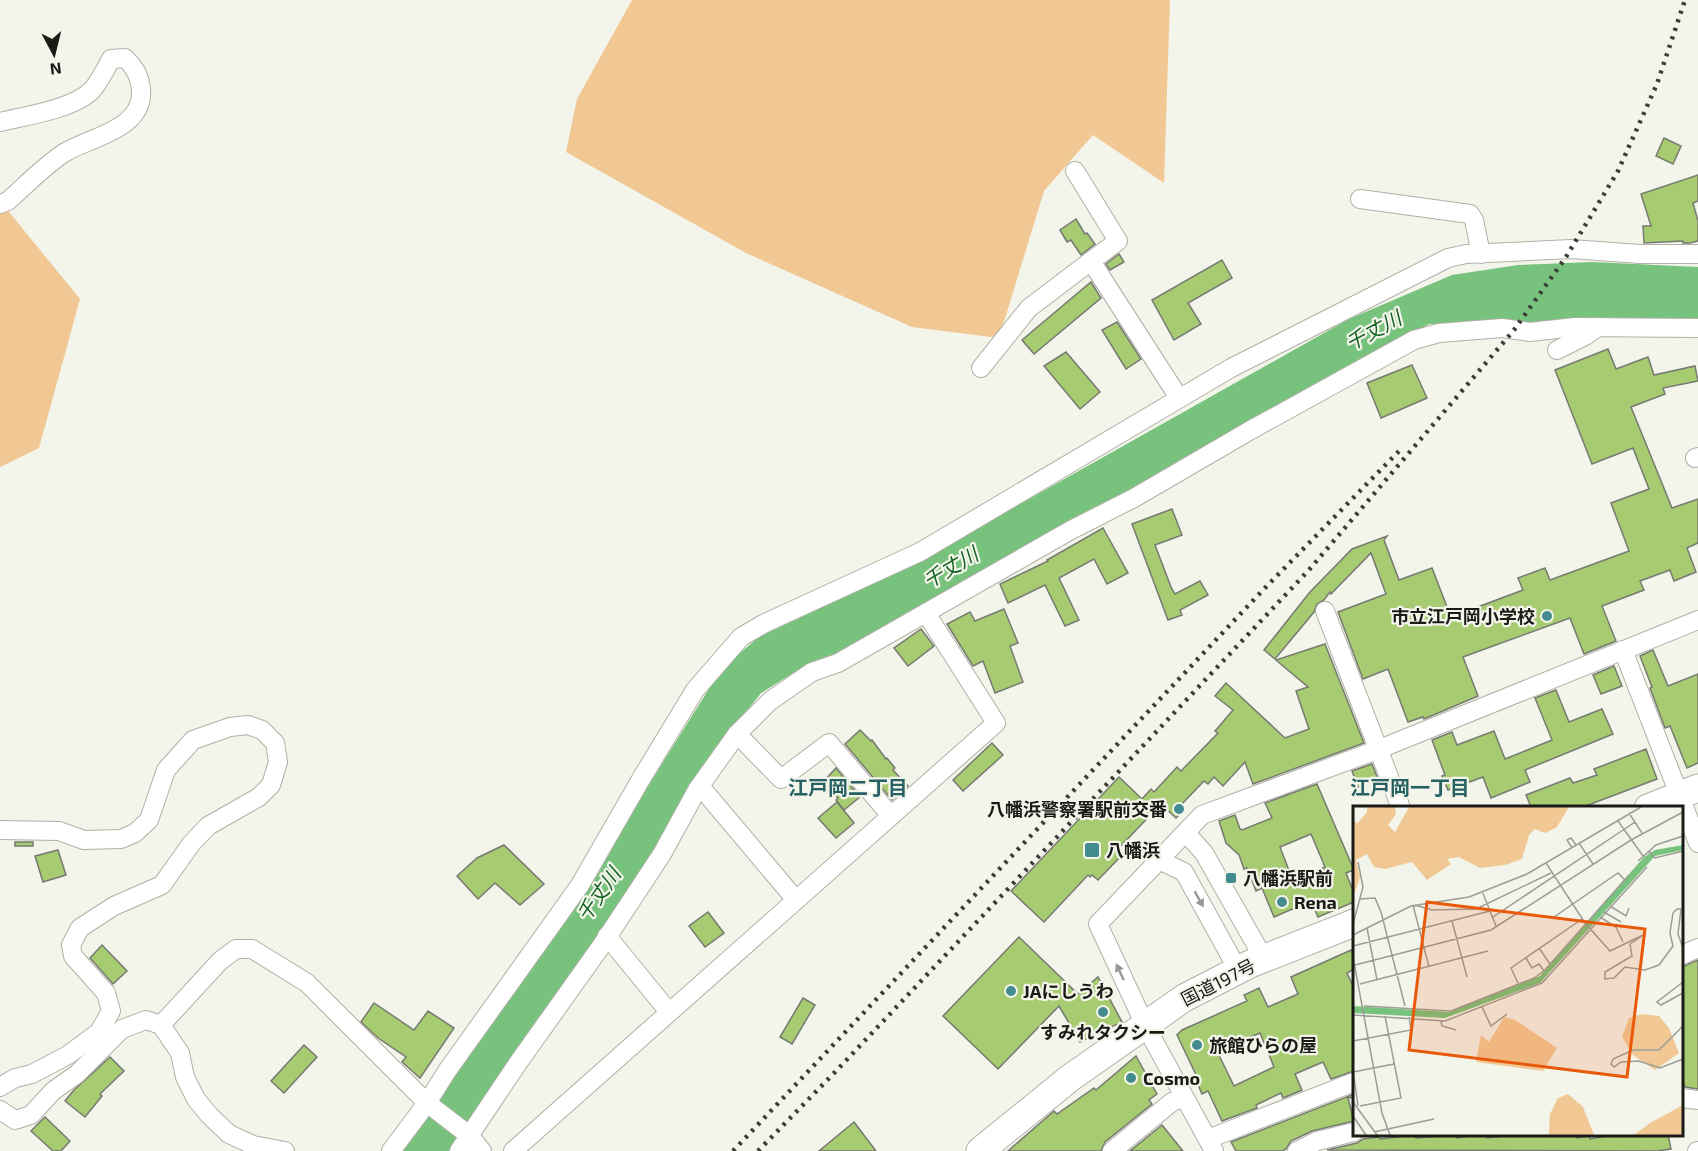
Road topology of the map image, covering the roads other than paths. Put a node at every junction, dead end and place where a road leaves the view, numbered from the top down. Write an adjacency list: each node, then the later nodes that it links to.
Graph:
1 (0, 122): 4 (street)
2 (1076, 171): 7 (street)
3 (1360, 199): 5 (street)
4 (0, 204)
5 (1481, 254): 6 (street); 12 (street)
6 (1698, 254)
7 (1091, 261): 11 (street); 12 (street)
8 (1598, 327): 9 (street); 10 (street); 14 (street)
9 (1698, 328)
10 (1557, 350)
11 (981, 369)
12 (1179, 398): 43 (street)
13 (1325, 611): 18 (street)
14 (926, 613): 17 (street); 23 (street)
15 (1698, 620): 16 (street)
16 (1623, 650): 18 (street); 20 (street)
17 (737, 734): 19 (street); 23 (street)
18 (1377, 750): 21 (street); 25 (street)
19 (700, 786): 28 (street); 30 (street)
20 (1689, 792): 22 (highway); 26 (street)
21 (1401, 806)
22 (1651, 806)
23 (891, 816): 28 (street)
24 (0, 830): 39 (street)
25 (1186, 833): 27 (street); 33 (street)
26 (1698, 843)
27 (1159, 860): 34 (street, one-way to 34); 37 (street, one-way to 27)
28 (796, 900): 35 (street)
29 (1353, 923): 33 (highway, 国道197号)
30 (607, 936): 35 (street); 46 (street)
31 (1698, 948): 32 (street)
32 (1683, 955)
33 (1264, 959): 34 (highway, 国道197号)
34 (1238, 970): 37 (highway, 国道197号)
35 (669, 1012): 52 (street)
36 (161, 1025): 43 (street); 44 (street); 48 (street)
37 (1145, 1025): 40 (street); 53 (highway, 国道197号)
38 (1353, 1082): 47 (street)
39 (0, 1088)
40 (1184, 1097): 47 (street); 54 (street)
41 (1683, 1098): 42 (street)
42 (1698, 1100)
43 (427, 1103): 46 (street); 49 (street)
44 (0, 1110)
45 (1353, 1132): 55 (street)
46 (466, 1133): 50 (street); 51 (street)
47 (1211, 1145)
48 (285, 1151)
49 (391, 1151)
50 (459, 1151)
51 (483, 1151)
52 (513, 1151)
53 (980, 1151)
54 (1112, 1151)
55 (1297, 1151)

